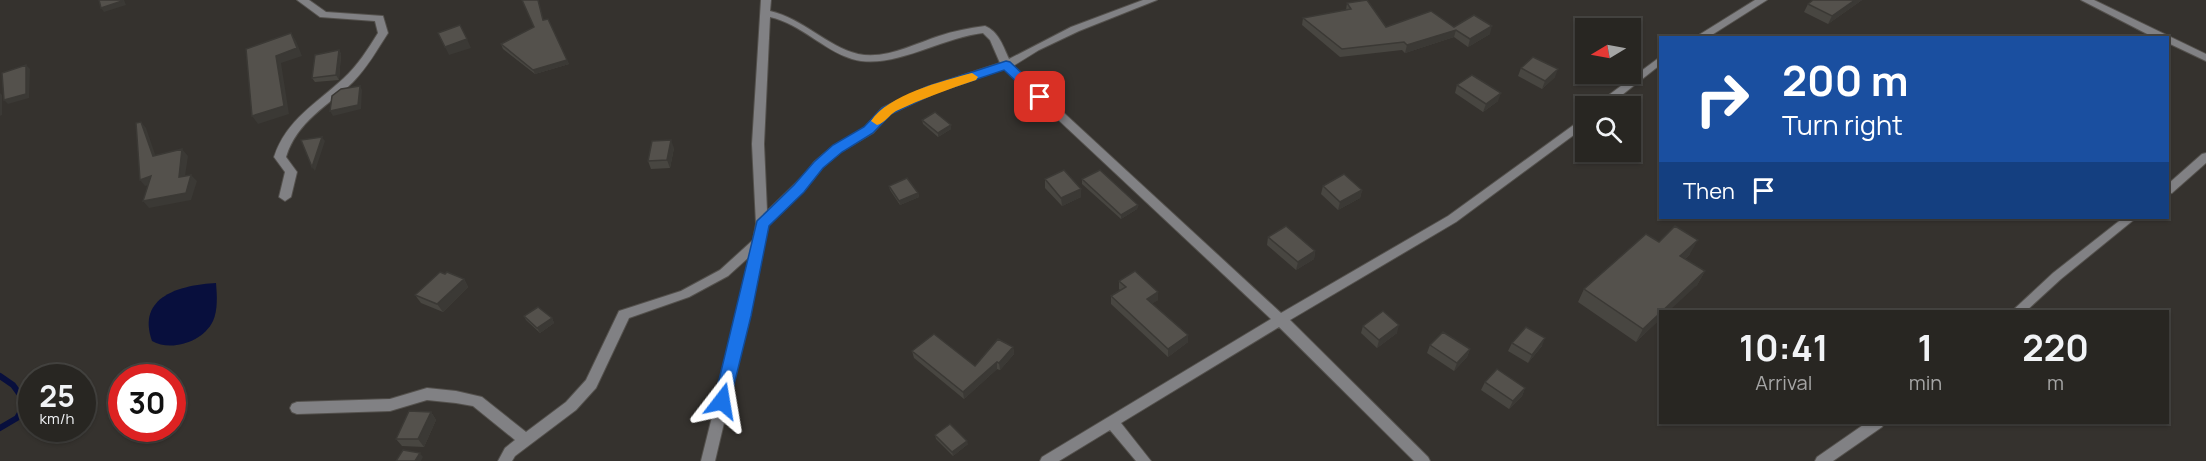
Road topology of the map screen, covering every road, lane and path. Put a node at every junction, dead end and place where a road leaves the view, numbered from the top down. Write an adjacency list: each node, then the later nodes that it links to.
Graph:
1 (302, 0): 17 (street)
2 (766, 0): 6 (street)
3 (1152, 0): 12 (street)
4 (1762, 0): 7 (street)
5 (2086, 0): 8 (street)
6 (764, 13): 12 (street); 19 (street)
7 (1702, 36)
8 (2162, 36)
9 (2169, 40): 10 (street)
10 (2206, 58)
11 (1659, 61): 13 (street)
12 (1006, 65): 19 (street); 22 (street)
13 (1615, 96)
14 (1575, 128): 22 (street)
15 (2206, 157): 16 (street)
16 (2169, 189)
17 (285, 198)
18 (2129, 219): 21 (street)
19 (762, 224): 20 (street)
20 (759, 241): 26 (street); 28 (street)
21 (2019, 310)
22 (1281, 321): 24 (street); 31 (street)
23 (297, 408): 26 (street)
24 (1113, 423): 29 (street); 30 (street)
25 (1876, 424): 32 (street)
26 (525, 440): 27 (street)
27 (505, 461)
28 (708, 461)
29 (1047, 461)
30 (1144, 461)
31 (1424, 461)
32 (1822, 461)

